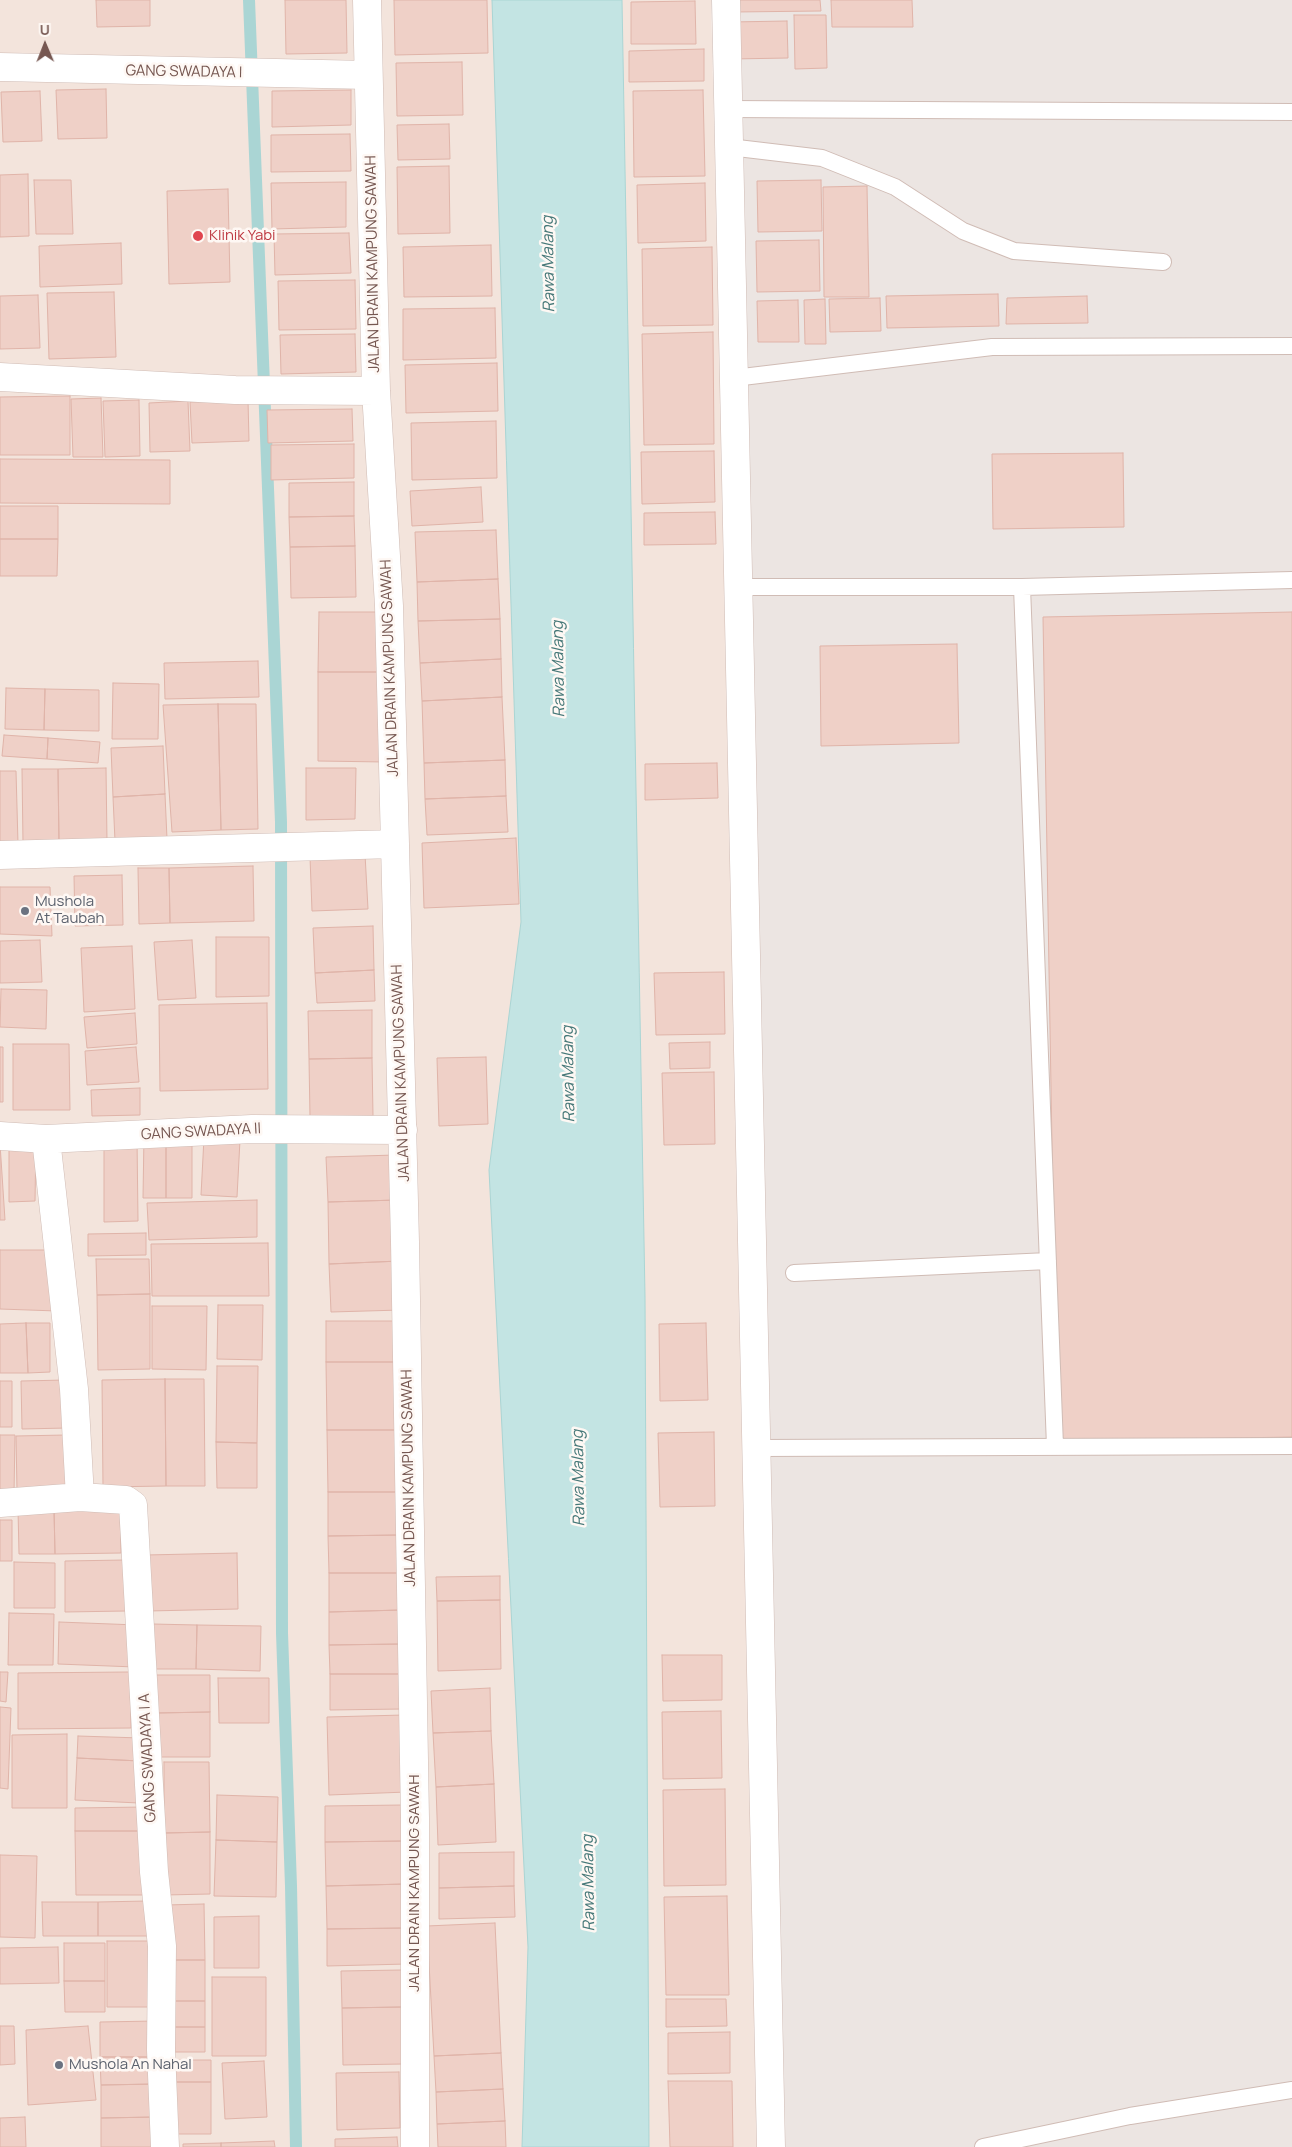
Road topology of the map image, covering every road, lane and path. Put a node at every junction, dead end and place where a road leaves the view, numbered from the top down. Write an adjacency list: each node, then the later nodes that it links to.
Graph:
1 (367, 0): 4 (street, JALAN DRAIN KAMPUNG SAWAH)
2 (726, 0): 5 (street)
3 (0, 67): 4 (street, GANG SWADAYA I)
4 (368, 75): 12 (street, JALAN DRAIN KAMPUNG SAWAH)
5 (728, 109): 6 (lane); 7 (street)
6 (1292, 112)
7 (729, 146): 8 (lane); 11 (street)
8 (1163, 262)
9 (1292, 346): 11 (lane)
10 (0, 376): 12 (street)
11 (734, 378): 14 (street)
12 (376, 392): 16 (street, JALAN DRAIN KAMPUNG SAWAH)
13 (1292, 580): 15 (lane)
14 (738, 587): 15 (lane); 25 (street)
15 (1022, 587): 21 (lane)
16 (395, 844): 17 (street); 18 (street, JALAN DRAIN KAMPUNG SAWAH)
17 (0, 855)
18 (403, 1130): 20 (street, GANG SWADAYA II); 30 (street, JALAN DRAIN KAMPUNG SAWAH)
19 (0, 1136): 20 (street, GANG SWADAYA II)
20 (46, 1139): 26 (street)
21 (1048, 1261): 22 (lane); 23 (lane)
22 (794, 1273)
23 (1055, 1446): 24 (lane); 25 (lane)
24 (1292, 1446)
25 (756, 1448): 31 (street)
26 (80, 1497): 27 (street, GANG SWADAYA I A); 29 (street, GANG SWADAYA I A)
27 (0, 1502)
28 (1292, 2090): 32 (lane)
29 (165, 2147)
30 (415, 2147)
31 (771, 2147)
32 (983, 2147)

